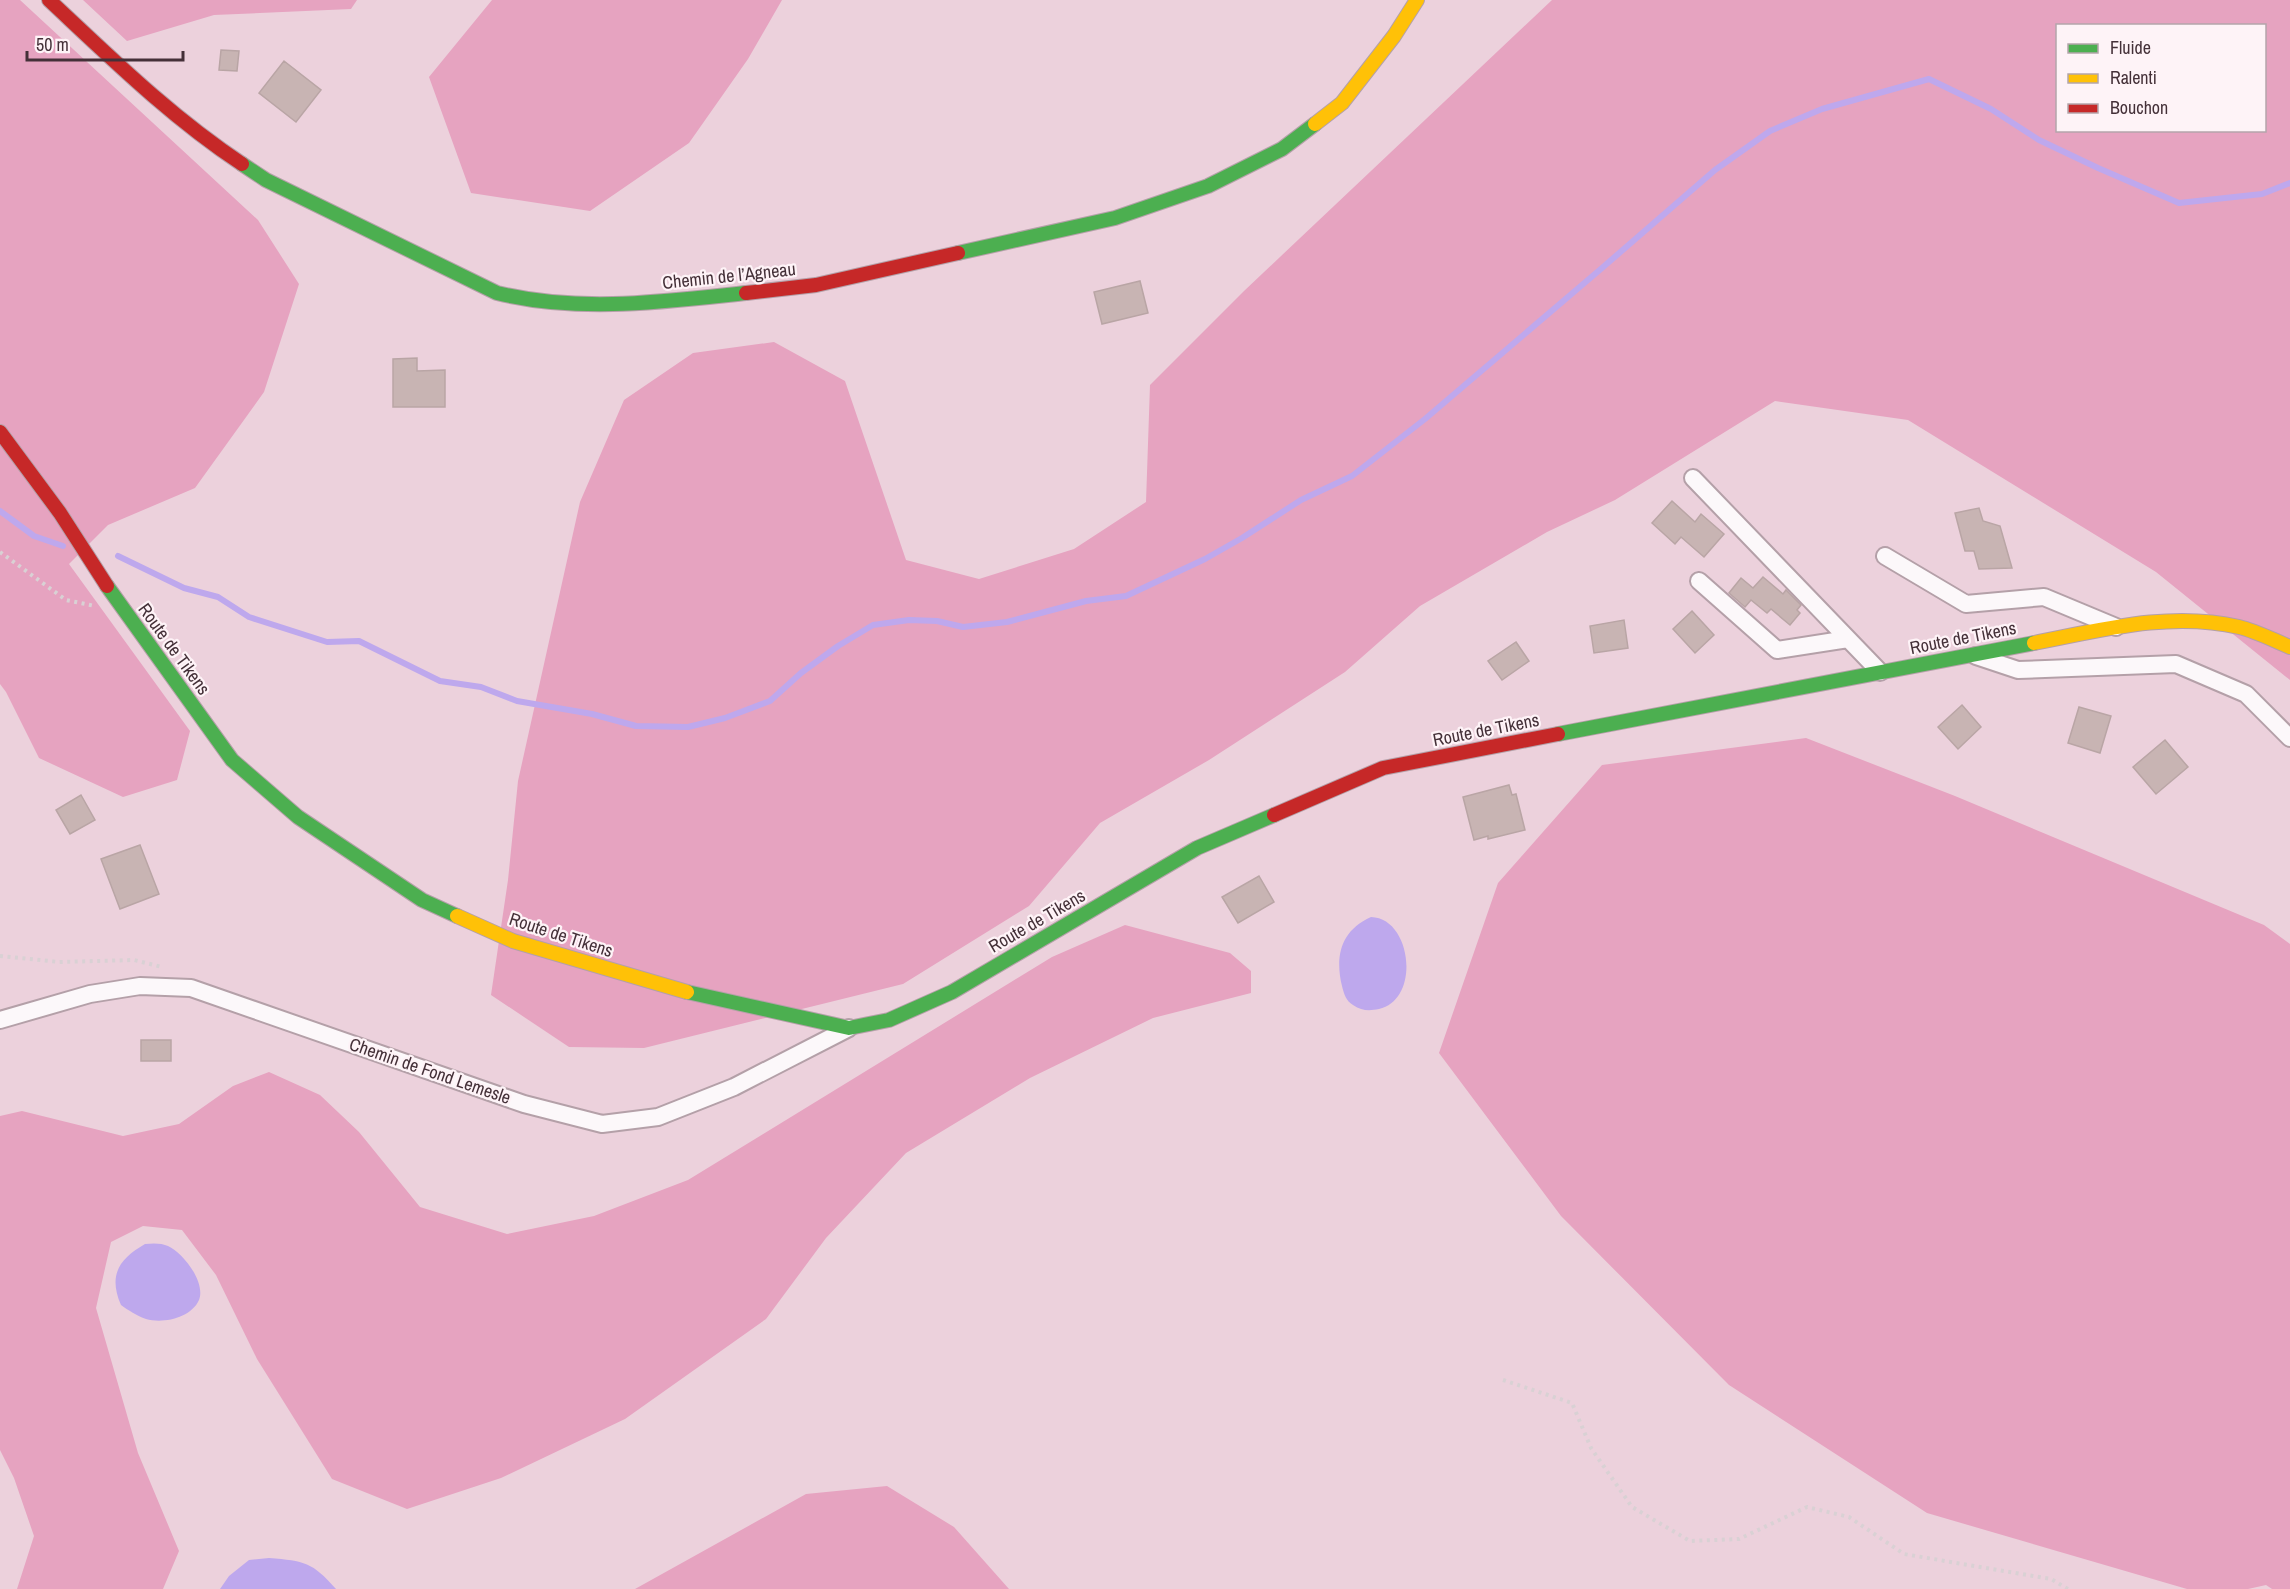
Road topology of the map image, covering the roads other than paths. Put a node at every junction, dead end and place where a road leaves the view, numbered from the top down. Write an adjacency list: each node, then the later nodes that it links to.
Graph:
1 (49, 0): 2 (street, Chemin de l’Agneau)
2 (1417, 0)
3 (0, 432): 14 (street, Route de Tikens)
4 (1693, 478): 8 (street)
5 (1885, 556): 7 (street)
6 (1699, 581): 8 (street)
7 (2116, 627): 9 (street, Route de Tikens); 10 (street, Route de Tikens)
8 (1848, 639): 11 (street)
9 (2290, 647)
10 (1972, 654): 11 (street, Route de Tikens); 12 (street)
11 (1880, 672): 14 (street, Route de Tikens)
12 (2290, 738)
13 (0, 1020): 14 (street, Chemin de Fond Lemesle)
14 (849, 1028)

